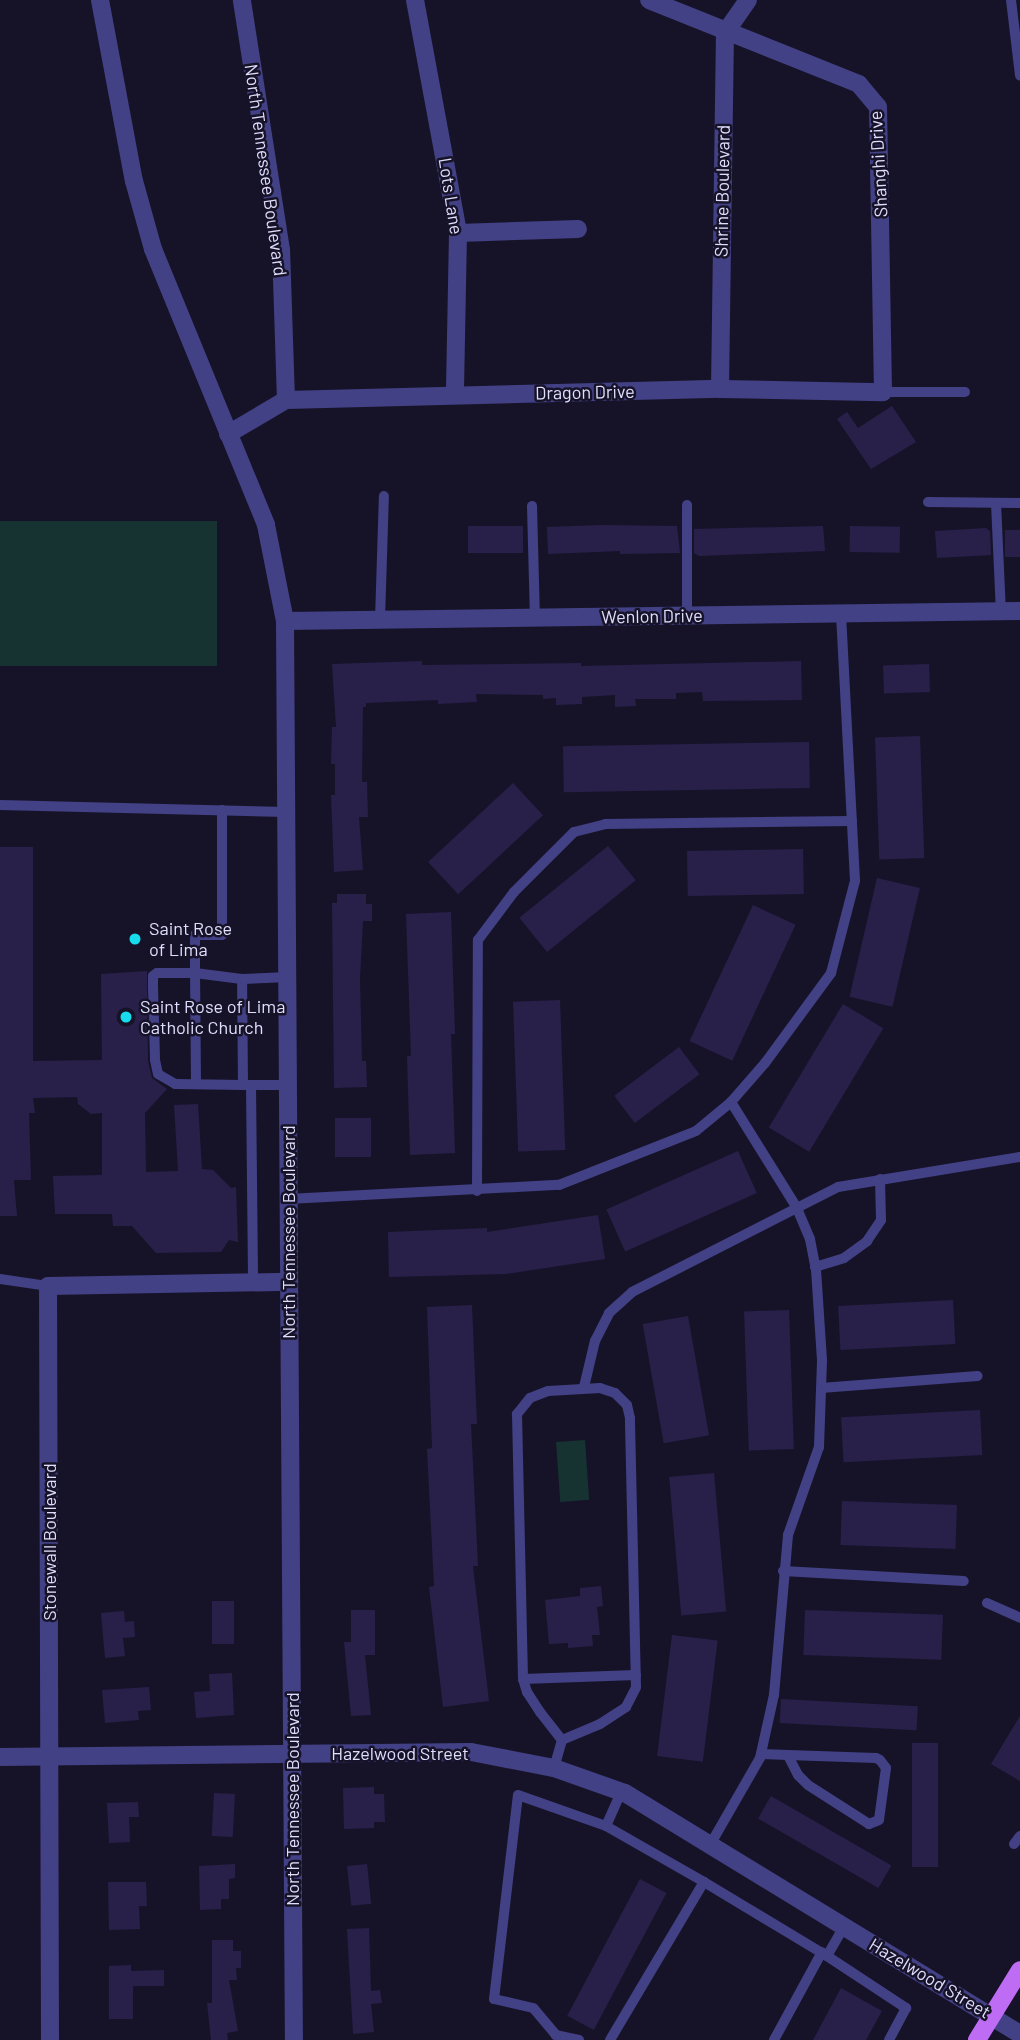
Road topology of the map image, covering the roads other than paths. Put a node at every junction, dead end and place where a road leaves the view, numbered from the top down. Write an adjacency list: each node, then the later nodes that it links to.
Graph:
1 (100, 0): 17 (street, North Tennessee Boulevard)
2 (242, 0): 16 (street, North Tennessee Boulevard)
3 (415, 0): 11 (street, Lots Lane)
4 (649, 0): 7 (street, Shanghi Drive)
5 (748, 0): 7 (street)
6 (1011, 0): 8 (lane)
7 (725, 33): 12 (street, Shrine Boulevard); 13 (street, Shanghi Drive)
8 (1020, 68): 9 (lane)
9 (1020, 75)
10 (579, 229): 11 (street)
11 (458, 233): 15 (street, Lots Lane)
12 (720, 389): 13 (street, Dragon Drive); 15 (street, Dragon Drive)
13 (883, 392): 14 (lane)
14 (965, 392)
15 (455, 395): 16 (street, Dragon Drive)
16 (286, 400): 17 (street)
17 (228, 434): 30 (street, North Tennessee Boulevard)
18 (384, 496): 29 (lane)
19 (928, 502): 20 (lane)
20 (996, 503): 21 (lane); 25 (lane)
21 (1020, 503)
22 (687, 505): 27 (lane)
23 (532, 506): 28 (lane)
24 (1020, 611): 25 (street, Wenlon Drive)
25 (1001, 612): 26 (street, Wenlon Drive)
26 (841, 614): 27 (street, Wenlon Drive); 34 (lane)
27 (687, 616): 28 (street, Wenlon Drive)
28 (535, 618): 29 (street, Wenlon Drive)
29 (380, 620): 30 (street, Wenlon Drive)
30 (285, 621): 33 (street, North Tennessee Boulevard)
31 (0, 805): 32 (lane)
32 (222, 810): 33 (lane); 35 (lane)
33 (286, 812): 36 (street, North Tennessee Boulevard)
34 (852, 821): 41 (lane); 44 (lane)
35 (195, 973): 37 (lane); 38 (lane); 38 (lane)
36 (288, 977): 37 (lane); 40 (street, North Tennessee Boulevard)
37 (242, 979): 39 (lane)
38 (196, 1084): 39 (lane)
39 (247, 1085): 40 (lane); 49 (lane)
40 (287, 1085): 45 (street, North Tennessee Boulevard)
41 (731, 1102): 44 (lane); 46 (lane)
42 (1020, 1157): 43 (lane)
43 (880, 1179): 46 (lane); 47 (lane)
44 (477, 1191): 45 (lane)
45 (288, 1199): 50 (street, North Tennessee Boulevard)
46 (797, 1208): 47 (lane); 53 (lane)
47 (815, 1267): 54 (lane)
48 (0, 1279): 51 (lane)
49 (253, 1282): 50 (street); 51 (street)
50 (289, 1282): 62 (street, North Tennessee Boulevard)
51 (48, 1286): 64 (street, Stonewall Boulevard)
52 (978, 1376): 54 (lane)
53 (584, 1387): 59 (lane); 60 (lane)
54 (821, 1388): 55 (lane)
55 (783, 1571): 56 (lane); 63 (lane)
56 (964, 1581)
57 (987, 1603): 58 (lane)
58 (1020, 1618)
59 (636, 1675): 60 (lane); 61 (lane)
60 (523, 1679): 61 (lane)
61 (562, 1740): 67 (lane)
62 (292, 1754): 64 (street, Hazelwood Street); 67 (street, Hazelwood Street); 78 (street, North Tennessee Boulevard)
63 (761, 1754): 65 (lane); 70 (lane)
64 (50, 1755): 66 (street, Hazelwood Street); 77 (street, Stonewall Boulevard)
65 (788, 1755): 65 (lane)
66 (0, 1757)
67 (554, 1768): 68 (street, Hazelwood Street)
68 (621, 1792): 69 (lane); 70 (street, Hazelwood Street)
69 (607, 1826): 71 (lane); 79 (lane)
70 (710, 1845): 72 (street, Hazelwood Street)
71 (705, 1882): 73 (lane); 80 (lane)
72 (844, 1926): 73 (lane); 75 (street, Hazelwood Street)
73 (825, 1954): 81 (lane); 82 (lane)
74 (1020, 1970): 75 (main road)
75 (992, 2015): 76 (street, Hazelwood Street); 83 (main road)
76 (1020, 2034)
77 (50, 2040)
78 (294, 2040)
79 (579, 2040)
80 (610, 2040)
81 (775, 2040)
82 (889, 2040)
83 (977, 2040)

